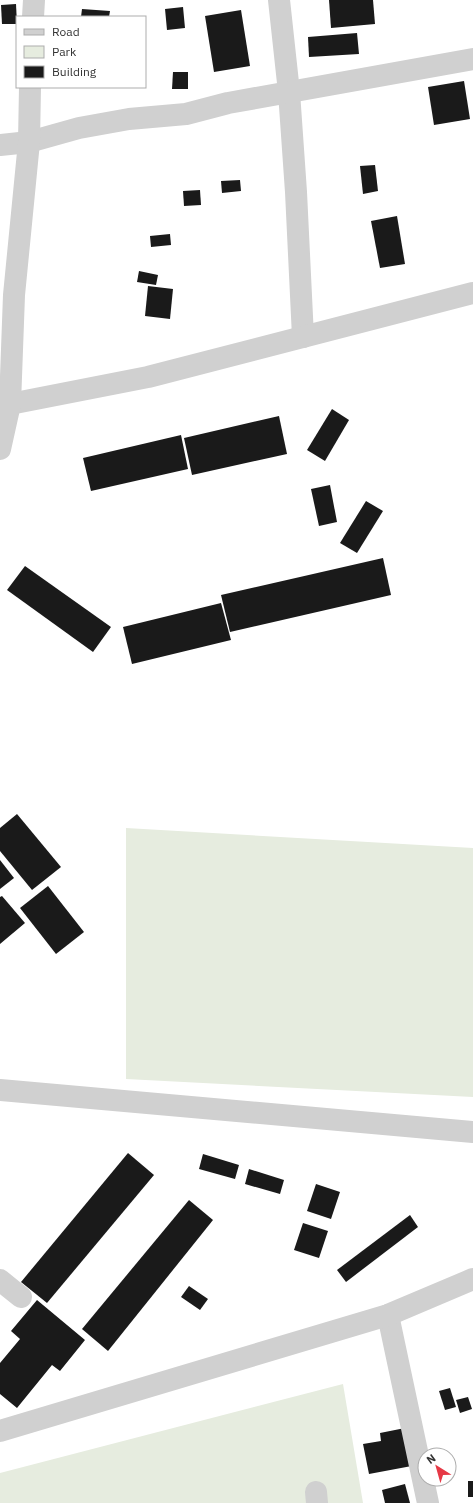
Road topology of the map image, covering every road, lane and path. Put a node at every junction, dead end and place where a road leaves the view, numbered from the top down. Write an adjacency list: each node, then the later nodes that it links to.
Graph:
1 (34, 0): 3 (street)
2 (279, 0): 6 (street)
3 (33, 16)
4 (473, 59): 6 (street)
5 (30, 88): 7 (street)
6 (289, 92): 7 (street); 10 (street)
7 (29, 142): 8 (street); 11 (street)
8 (0, 145)
9 (473, 293): 10 (street)
10 (303, 338): 11 (street)
11 (10, 404): 12 (street)
12 (0, 446)
13 (0, 1090): 14 (street)
14 (473, 1132)
15 (473, 1279): 18 (street)
16 (0, 1280): 17 (street)
17 (21, 1297)
18 (388, 1315): 19 (street); 20 (street)
19 (0, 1430)
20 (428, 1503)

